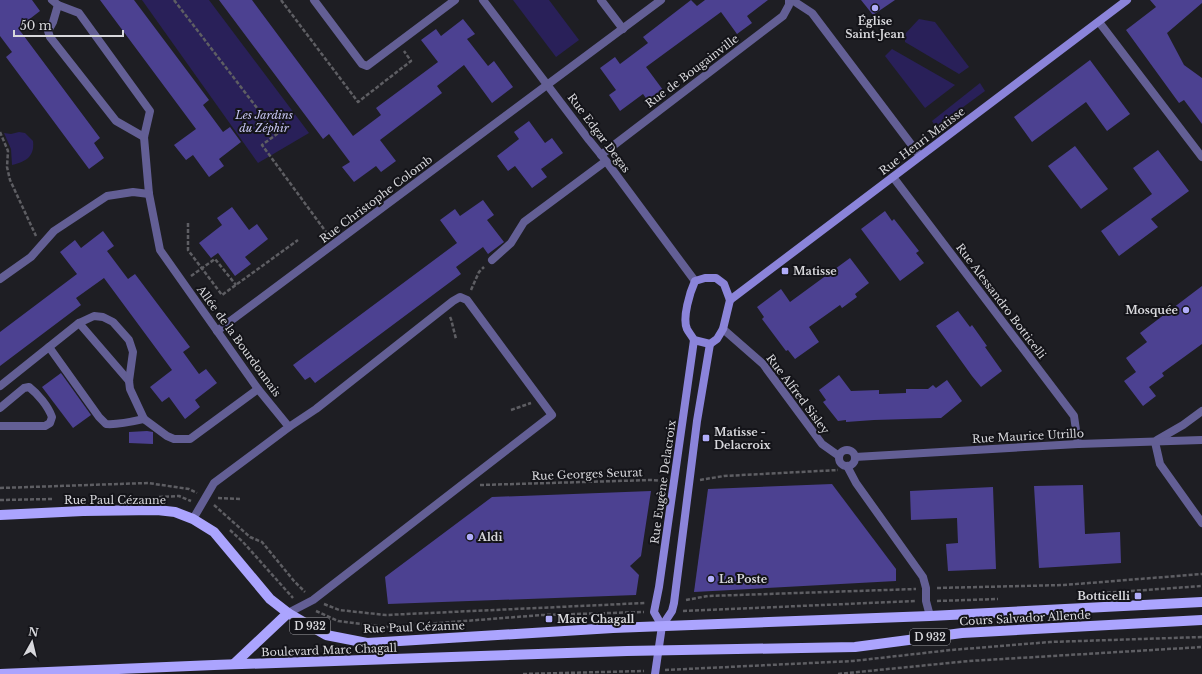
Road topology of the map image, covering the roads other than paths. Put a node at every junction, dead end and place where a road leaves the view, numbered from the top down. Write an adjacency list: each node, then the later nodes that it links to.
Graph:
1 (314, 0): 2 (street)
2 (455, 0)
3 (483, 0): 12 (street, Rue Edgar Degas)
4 (601, 0): 11 (street)
5 (661, 0): 11 (street, Rue Christophe Colomb)
6 (789, 0): 16 (street, Rue de Bougainville)
7 (792, 0): 14 (street)
8 (1127, 0): 10 (street, Rue Henri Matisse)
9 (55, 2): 13 (street, Allée de la Bourdonnais); 13 (street, Allée de la Bourdonnais)
10 (1099, 22): 14 (street, Rue Henri Matisse); 15 (street)
11 (623, 29): 12 (street, Rue Christophe Colomb)
12 (548, 85): 16 (street, Rue Edgar Degas); 25 (street, Rue Christophe Colomb)
13 (144, 137): 18 (street, Allée de la Bourdonnais)
14 (920, 156): 17 (street, Rue Henri Matisse)
15 (1202, 157)
16 (604, 158): 19 (street, Rue de Bougainville); 21 (street, Rue Edgar Degas)
17 (893, 177): 22 (street, Rue Henri Matisse); 39 (street, Rue Alessandro Botticelli)
18 (149, 194): 20 (street); 25 (street, Allée de la Bourdonnais)
19 (492, 260)
20 (0, 279)
21 (695, 282): 22 (street); 26 (street)
22 (730, 300): 24 (street)
23 (79, 323): 28 (street); 29 (street); 29 (street)
24 (723, 329): 27 (street); 40 (street, Rue Alfred Sisley)
25 (217, 331): 31 (street, Allée de la Bourdonnais)
26 (694, 340): 27 (street); 50 (street, Rue Eugène Delacroix)
27 (710, 344): 50 (street)
28 (49, 347): 30 (street); 34 (street)
29 (129, 381): 34 (street)
30 (0, 386)
31 (258, 389): 34 (street); 36 (street, Allée de la Bourdonnais)
32 (0, 408): 35 (street)
33 (1202, 412): 38 (street)
34 (144, 419)
35 (0, 426)
36 (290, 427): 44 (street); 47 (street)
37 (1202, 440): 38 (street, Rue Maurice Utrillo)
38 (1155, 442): 39 (street, Rue Maurice Utrillo); 45 (street)
39 (1078, 444): 41 (street, Rue Maurice Utrillo)
40 (839, 456): 41 (street, Rue Maurice Utrillo); 42 (street)
41 (855, 457): 42 (street)
42 (848, 468): 48 (street)
43 (0, 515): 44 (main road, Rue Paul Cézanne / D 932)
44 (193, 519): 47 (main road, Rue Paul Cézanne / D 932)
45 (1202, 524)
46 (1202, 602): 48 (main road, Cours Salvador Allende / D 932)
47 (288, 613): 50 (main road, Rue Paul Cézanne / D 932); 52 (main road)
48 (930, 616): 50 (main road, Cours Salvador Allende / D 932)
49 (1202, 620): 51 (main road, Cours Salvador Allende / D 932)
50 (662, 626): 51 (street)
51 (658, 650): 52 (main road, Boulevard Marc Chagall / D 932); 54 (street)
52 (234, 664): 53 (main road, Boulevard Marc Chagall / D 932)
53 (0, 674)
54 (655, 674)

